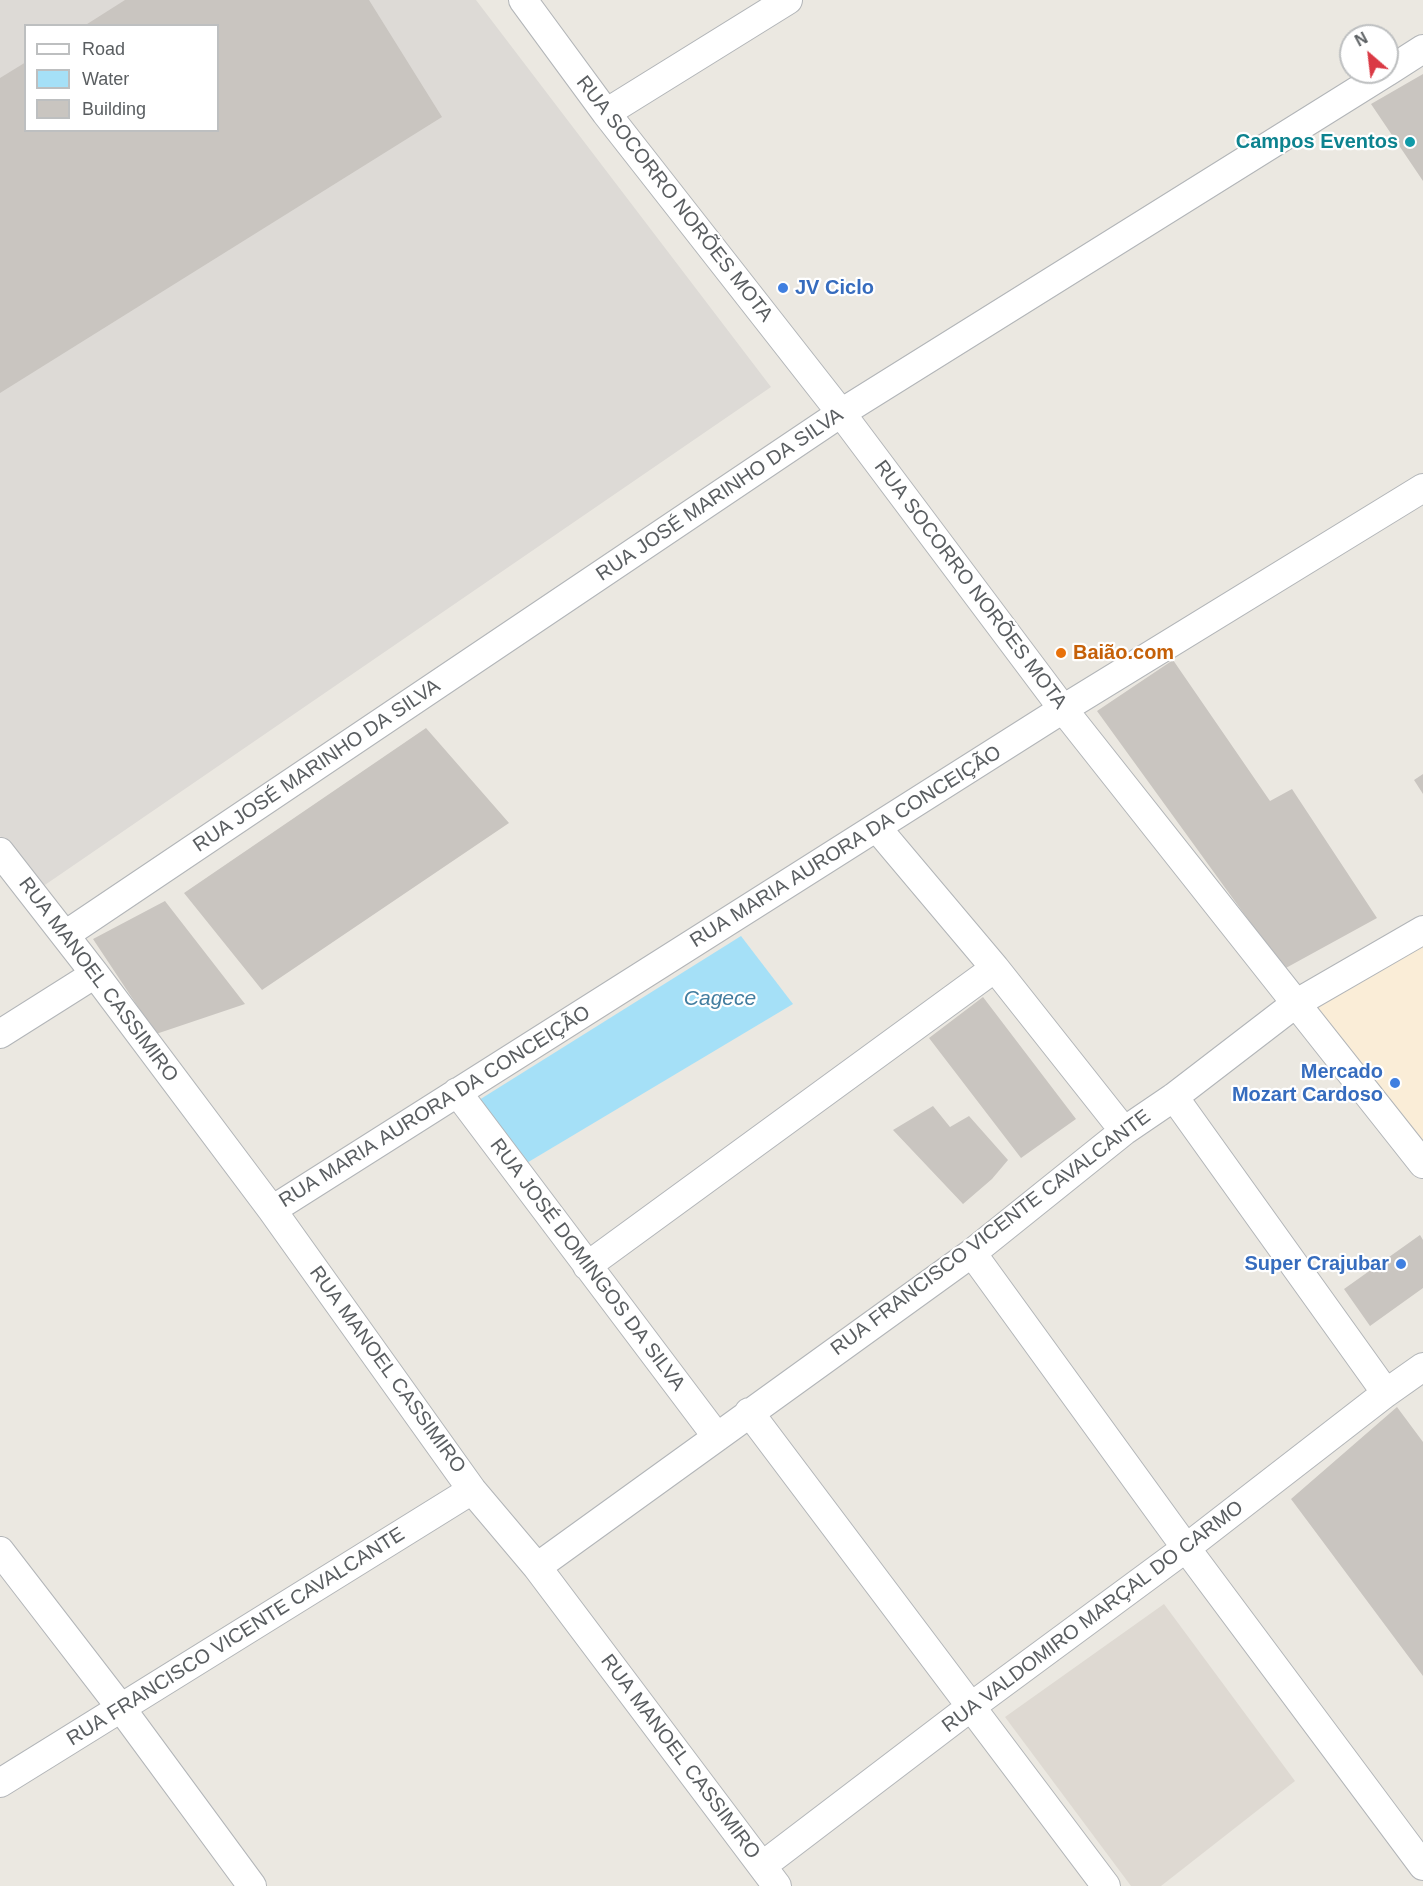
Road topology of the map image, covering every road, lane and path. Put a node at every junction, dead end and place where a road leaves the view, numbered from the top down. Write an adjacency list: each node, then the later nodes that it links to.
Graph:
1 (523, 0): 6 (street, RUA SOCORRO NORÕES MOTA)
2 (788, 0): 6 (street)
3 (1423, 49): 4 (street, RUA JOSÉ MARINHO DA SILVA)
4 (1399, 64)
5 (1368, 84): 7 (street, RUA JOSÉ MARINHO DA SILVA)
6 (606, 113): 7 (street, RUA SOCORRO NORÕES MOTA)
7 (841, 413): 9 (street, RUA SOCORRO NORÕES MOTA); 13 (street, RUA JOSÉ MARINHO DA SILVA)
8 (1423, 488): 9 (street, RUA MARIA AURORA DA CONCEIÇÃO)
9 (1063, 709): 10 (street, RUA MARIA AURORA DA CONCEIÇÃO); 16 (street, RUA SOCORRO NORÕES MOTA)
10 (877, 828): 14 (street); 18 (street, RUA MARIA AURORA DA CONCEIÇÃO)
11 (0, 852): 13 (street, RUA MANOEL CASSIMIRO)
12 (1423, 930): 16 (street, RUA FRANCISCO VICENTE CAVALCANTE)
13 (65, 935): 15 (street, RUA MANOEL CASSIMIRO)
14 (995, 968): 20 (street); 24 (street)
15 (95, 974): 17 (street); 22 (street, RUA MANOEL CASSIMIRO)
16 (1295, 1004): 19 (street, RUA FRANCISCO VICENTE CAVALCANTE); 21 (street, RUA SOCORRO NORÕES MOTA)
17 (0, 1034)
18 (458, 1092): 22 (street, RUA MARIA AURORA DA CONCEIÇÃO); 24 (street, RUA JOSÉ DOMINGOS DA SILVA)
19 (1174, 1096): 20 (street, RUA FRANCISCO VICENTE CAVALCANTE); 26 (street)
20 (1124, 1131): 23 (street, RUA FRANCISCO VICENTE CAVALCANTE)
21 (1423, 1164)
22 (272, 1210): 29 (street, RUA MANOEL CASSIMIRO)
23 (972, 1253): 27 (street, RUA FRANCISCO VICENTE CAVALCANTE); 30 (street)
24 (587, 1266): 28 (street, RUA JOSÉ DOMINGOS DA SILVA)
25 (1423, 1367): 26 (street, RUA VALDOMIRO MARÇAL DO CARMO)
26 (1386, 1393): 30 (street, RUA VALDOMIRO MARÇAL DO CARMO)
27 (749, 1413): 28 (street, RUA FRANCISCO VICENTE CAVALCANTE); 33 (street)
28 (717, 1437): 32 (street, RUA FRANCISCO VICENTE CAVALCANTE)
29 (472, 1490): 32 (street, RUA MANOEL CASSIMIRO); 34 (street, RUA FRANCISCO VICENTE CAVALCANTE)
30 (1186, 1548): 33 (street, RUA VALDOMIRO MARÇAL DO CARMO); 36 (street)
31 (0, 1551): 34 (street)
32 (537, 1568): 37 (street, RUA MANOEL CASSIMIRO)
33 (972, 1706): 37 (street, RUA VALDOMIRO MARÇAL DO CARMO); 39 (street)
34 (121, 1708): 35 (street, RUA FRANCISCO VICENTE CAVALCANTE); 38 (street)
35 (0, 1784)
36 (1423, 1866)
37 (769, 1876)
38 (252, 1886)
39 (1106, 1886)

